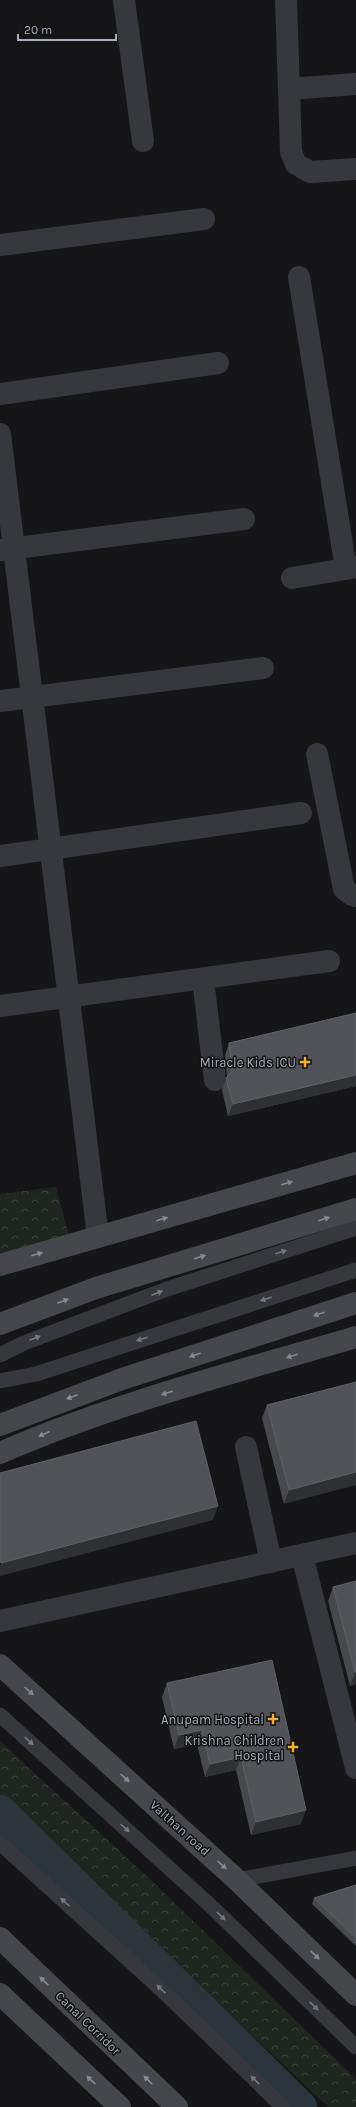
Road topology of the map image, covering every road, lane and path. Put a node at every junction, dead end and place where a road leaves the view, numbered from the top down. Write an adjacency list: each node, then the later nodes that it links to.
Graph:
1 (124, 0): 5 (street)
2 (286, 0): 4 (street)
3 (356, 84): 4 (street)
4 (289, 89): 6 (street)
5 (143, 141)
6 (356, 169)
7 (204, 218): 8 (street)
8 (0, 245)
9 (299, 277): 15 (street)
10 (218, 363): 11 (street)
11 (0, 394)
12 (0, 434): 14 (street)
13 (244, 519): 14 (street)
14 (7, 549): 18 (street)
15 (351, 568): 16 (street)
16 (292, 578)
17 (263, 668): 18 (street)
18 (32, 697): 19 (street); 22 (street)
19 (0, 702)
20 (317, 754): 24 (street)
21 (301, 813): 22 (street)
22 (50, 849): 23 (street); 27 (street)
23 (0, 856)
24 (356, 896)
25 (330, 961): 26 (street)
26 (203, 979): 27 (street); 29 (street)
27 (69, 997): 28 (street); 33 (street)
28 (0, 1006)
29 (215, 1080)
30 (356, 1163): 33 (main road, one-way to 30)
31 (356, 1209): 37 (main road, one-way to 31)
32 (356, 1228): 39 (lane, one-way to 32)
33 (98, 1237): 34 (main road, one-way to 33)
34 (0, 1265)
35 (356, 1270): 40 (lane, one-way to 40)
36 (356, 1303): 41 (main road, one-way to 41)
37 (0, 1324)
38 (356, 1337): 43 (main road, one-way to 43)
39 (0, 1354)
40 (0, 1381)
41 (0, 1425)
42 (246, 1447): 46 (street)
43 (0, 1453)
44 (356, 1543): 45 (street)
45 (302, 1555): 46 (street); 50 (street)
46 (271, 1562): 47 (street)
47 (0, 1621)
48 (0, 1665): 53 (main road, Valthan road, one-way to 53)
49 (0, 1715): 57 (lane, one-way to 57)
50 (356, 1768)
51 (0, 1843): 60 (lane, one-way to 51)
52 (356, 1858): 53 (lane)
53 (237, 1880): 56 (main road, Valthan road, one-way to 56)
54 (0, 1938): 59 (main road, Canal Corridor, one-way to 54)
55 (0, 1994): 58 (main road, one-way to 55)
56 (356, 1995)
57 (356, 2047)
58 (120, 2107)
59 (177, 2107)
60 (282, 2107)

